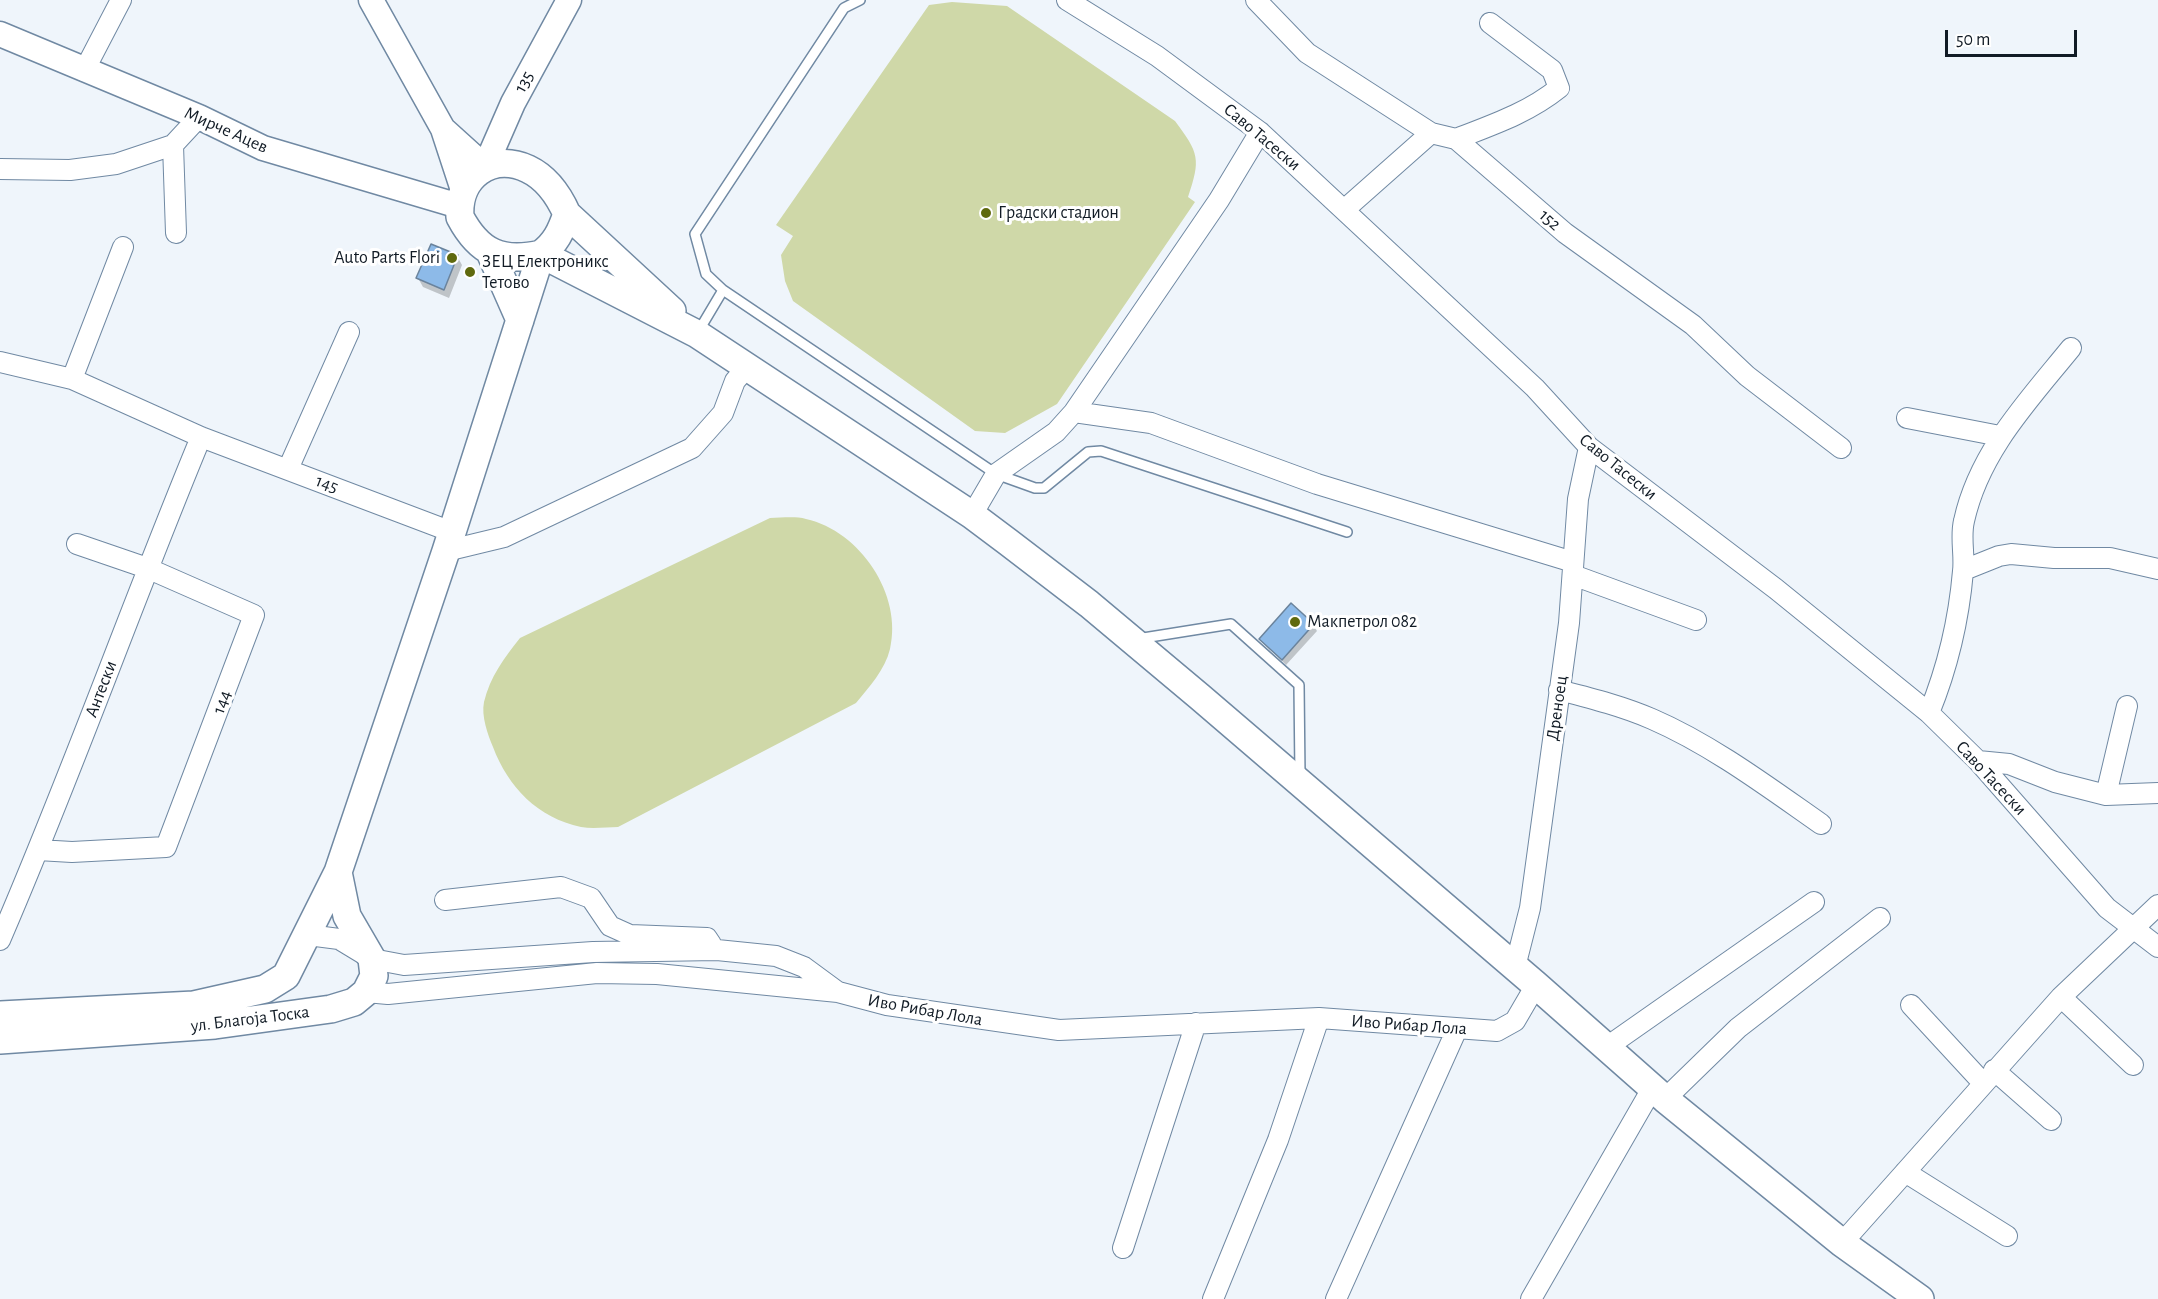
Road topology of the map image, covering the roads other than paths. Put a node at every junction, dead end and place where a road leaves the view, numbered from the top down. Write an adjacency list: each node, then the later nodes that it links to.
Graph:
1 (121, 0): 9 (street)
2 (371, 0): 11 (street)
3 (569, 0): 16 (street, 135)
4 (860, 0): 25 (lane)
5 (1067, 0): 12 (street, Саво Тасески)
6 (1256, 0): 13 (street, 152)
7 (1490, 23): 14 (street)
8 (0, 34): 9 (street, Мирче Ацев)
9 (84, 71): 10 (street, Мирче Ацев)
10 (199, 117): 15 (street); 18 (street, Мирче Ацев)
11 (443, 129): 16 (street); 18 (street)
12 (1260, 132): 19 (street, Саво Тасески); 33 (street)
13 (1431, 133): 14 (street, 152); 19 (street)
14 (1456, 139): 38 (street, 152)
15 (173, 145): 17 (street); 21 (street)
16 (485, 167): 18 (main road); 20 (main road)
17 (0, 169)
18 (461, 198): 23 (main road)
19 (1344, 210): 37 (street, Саво Тасески)
20 (567, 214): 24 (main road); 28 (main road)
21 (176, 233)
22 (123, 247): 32 (street)
23 (490, 252): 24 (main road); 26 (main road)
24 (542, 254): 26 (main road); 28 (main road)
25 (723, 290): 28 (lane); 40 (lane)
26 (520, 320): 43 (main road)
27 (349, 332): 39 (street)
28 (697, 334): 31 (main road)
29 (2071, 348): 35 (street)
30 (0, 362): 32 (street, 145)
31 (747, 367): 41 (main road); 43 (street)
32 (72, 380): 36 (street, 145)
33 (1074, 412): 40 (street); 46 (street)
34 (1907, 418): 35 (street)
35 (2000, 436): 48 (street)
36 (201, 437): 39 (street, 145); 45 (street, Антески)
37 (1589, 447): 46 (street, Дреноец); 53 (street, Саво Тасески)
38 (1841, 448)
39 (288, 469): 43 (street, 145)
40 (996, 474): 41 (street); 42 (lane)
41 (972, 515): 50 (main road)
42 (1347, 532)
43 (449, 542): 60 (main road)
44 (76, 544): 45 (street, 144)
45 (147, 568): 59 (street, Антески); 59 (street, 144)
46 (1573, 568): 49 (street); 51 (street, Дреноец)
47 (2158, 568): 48 (street)
48 (1964, 570): 53 (street)
49 (1696, 620)
50 (1129, 640): 55 (main road); 55 (lane)
51 (1559, 690): 58 (street); 72 (street, Дреноец)
52 (2127, 706): 57 (street)
53 (1929, 713): 54 (street, Саво Тасески)
54 (1978, 761): 57 (street); 66 (street, Саво Тасески)
55 (1300, 784): 72 (main road)
56 (2158, 793): 57 (street)
57 (2106, 795)
58 (1821, 824)
59 (38, 850): 64 (street, Антески)
60 (338, 872): 67 (main road); 71 (main road)
61 (445, 900): 70 (street)
62 (1814, 902): 85 (street)
63 (2158, 905): 66 (street)
64 (6, 908): 68 (street, Антески)
65 (1880, 918): 88 (street)
66 (2133, 928): 69 (street, Саво Тасески); 77 (street)
67 (308, 935): 71 (street, Иво Рибар Лола); 73 (main road)
68 (0, 940)
69 (2158, 947)
70 (717, 950): 71 (street, Иво Рибар Лола); 76 (street, Иво Рибар Лола)
71 (372, 959): 75 (main road)
72 (1515, 967): 74 (main road)
73 (286, 976): 79 (main road); 80 (main road)
74 (1536, 985): 83 (street, Иво Рибар Лола); 85 (main road)
75 (366, 992): 76 (street); 79 (main road, ул. Благоја Тоска)
76 (838, 993): 82 (street, Иво Рибар Лола)
77 (2061, 997): 86 (street); 87 (street)
78 (1911, 1005): 87 (street)
79 (309, 1011): 84 (main road, ул. Благоја Тоска)
80 (0, 1015)
81 (1319, 1018): 82 (street, Иво Рибар Лола); 83 (street, Иво Рибар Лола); 95 (street)
82 (1196, 1023): 93 (street)
83 (1457, 1029): 96 (street)
84 (0, 1040)
85 (1607, 1047): 88 (main road)
86 (2133, 1065)
87 (1989, 1076): 89 (street); 90 (street)
88 (1659, 1093): 92 (main road); 94 (street)
89 (2051, 1120)
90 (1905, 1172): 91 (street); 92 (street)
91 (2007, 1236)
92 (1842, 1243): 97 (main road)
93 (1124, 1248)
94 (1537, 1297)
95 (1213, 1299)
96 (1336, 1299)
97 (1920, 1299)

